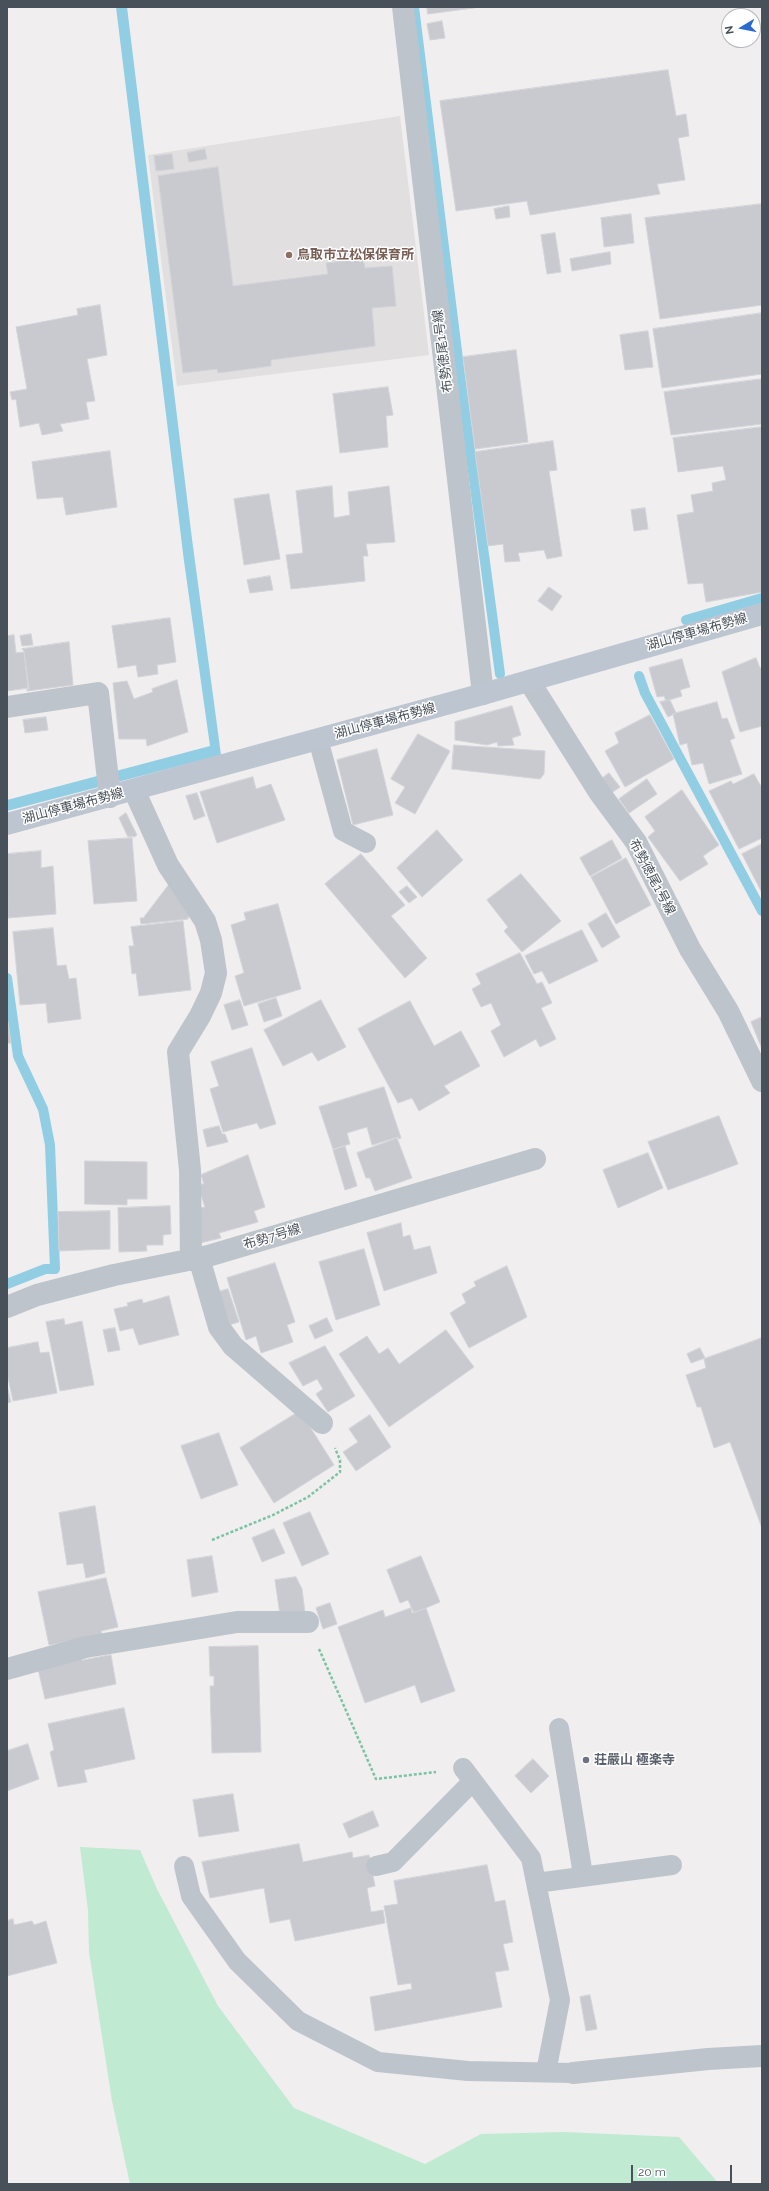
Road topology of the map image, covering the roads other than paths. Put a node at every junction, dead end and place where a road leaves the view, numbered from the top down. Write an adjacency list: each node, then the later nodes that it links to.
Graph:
1 (403, 7): 4 (street, 布勢徳尾1号線)
2 (762, 614): 3 (main road, 湖山停車場布勢線)
3 (529, 681): 4 (main road, 湖山停車場布勢線); 11 (street, 布勢徳尾1号線)
4 (483, 694): 6 (main road, 湖山停車場布勢線)
5 (7, 707): 8 (street)
6 (318, 739): 7 (main road, 湖山停車場布勢線); 10 (lane)
7 (134, 790): 8 (main road, 湖山停車場布勢線); 13 (street)
8 (110, 796): 9 (main road, 湖山停車場布勢線)
9 (7, 824)
10 (366, 843)
11 (762, 1081)
12 (535, 1159): 13 (street, 布勢7号線)
13 (195, 1259): 14 (street, 布勢7号線); 15 (street)
14 (7, 1307)
15 (322, 1423)
16 (308, 1622): 17 (street)
17 (7, 1669)
18 (559, 1728): 22 (lane)
19 (672, 1865): 22 (lane)
20 (184, 1866): 25 (lane)
21 (391, 1866): 23 (lane)
22 (583, 1875): 23 (lane)
23 (536, 1883): 25 (lane)
24 (762, 2056): 26 (street)
25 (546, 2072): 26 (lane)
26 (573, 2073)

